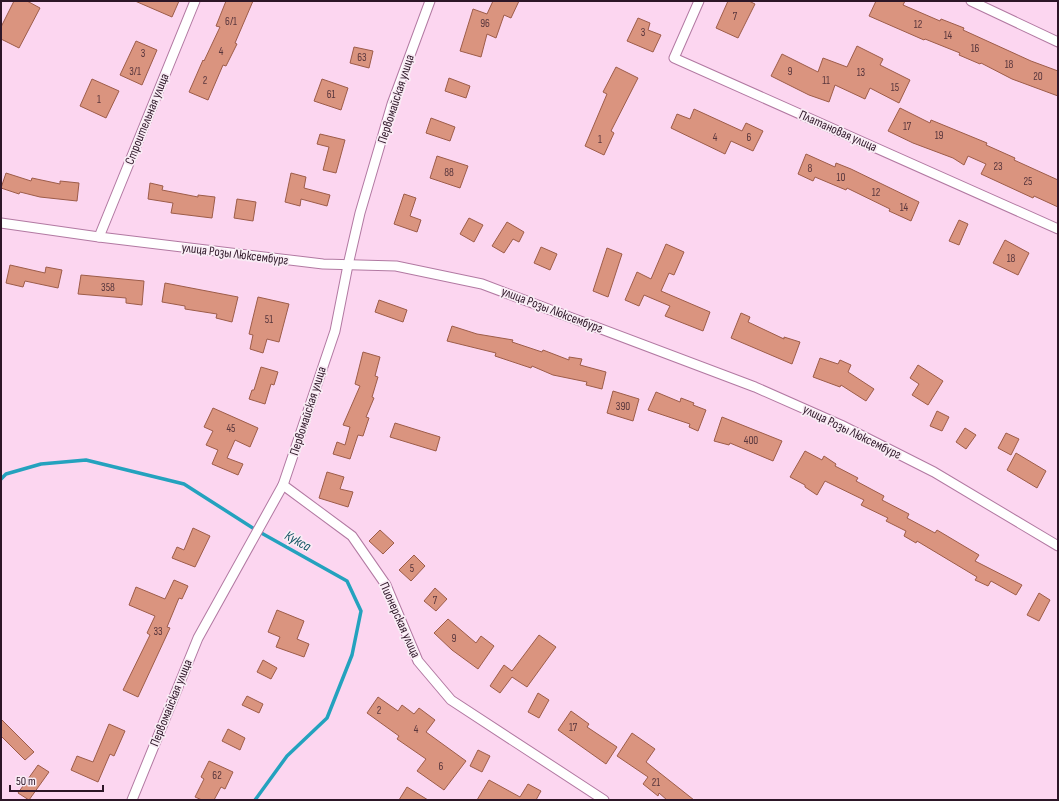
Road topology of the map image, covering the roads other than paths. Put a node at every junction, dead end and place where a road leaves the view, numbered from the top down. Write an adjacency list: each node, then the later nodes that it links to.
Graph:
1 (195, 1): 8 (street, Строительная улица)
2 (430, 1): 9 (street, Первомайская улица)
3 (699, 1): 7 (street, Платановая улица)
4 (971, 1): 5 (street)
5 (1058, 42)
6 (1, 223): 8 (street, улица Розы Люксембург)
7 (1058, 229)
8 (99, 238): 9 (street, улица Розы Люксембург)
9 (348, 265): 10 (street, Первомайская улица); 11 (street, улица Розы Люксембург)
10 (283, 485): 12 (street, Первомайская улица); 13 (street, Пионерская улица)
11 (1058, 546)
12 (132, 800)
13 (604, 800)

